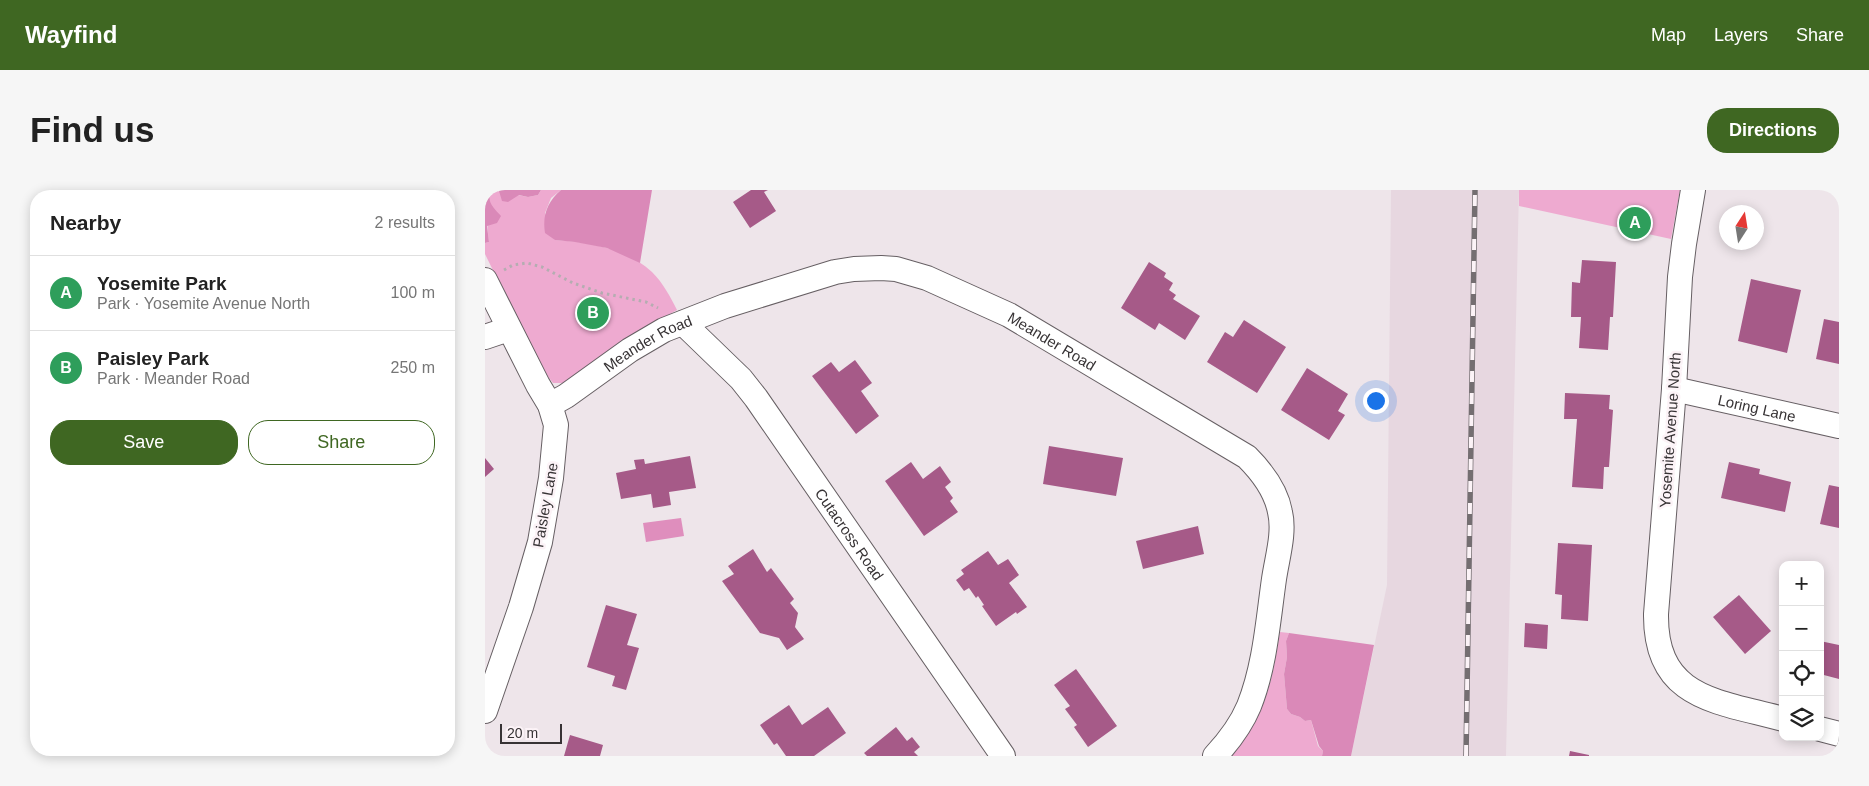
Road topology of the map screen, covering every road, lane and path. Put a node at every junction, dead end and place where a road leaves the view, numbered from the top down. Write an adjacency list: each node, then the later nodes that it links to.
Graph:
1 (1693, 190): 6 (street, Yosemite Avenue North)
2 (492, 276): 3 (path); 4 (street, Paisley Lane)
3 (683, 323): 7 (street, Meander Road); 13 (street, Cutacross Road); 14 (street, Meander Road)
4 (509, 329): 5 (street); 7 (street, Paisley Lane)
5 (485, 337)
6 (1674, 390): 8 (street, Loring Lane); 10 (street, Yosemite Avenue North)
7 (550, 405): 9 (street, Paisley Lane)
8 (1839, 426)
9 (485, 711)
10 (1779, 718)
11 (1824, 730): 12 (street)
12 (1839, 734)
13 (1003, 756)
14 (1215, 756)

